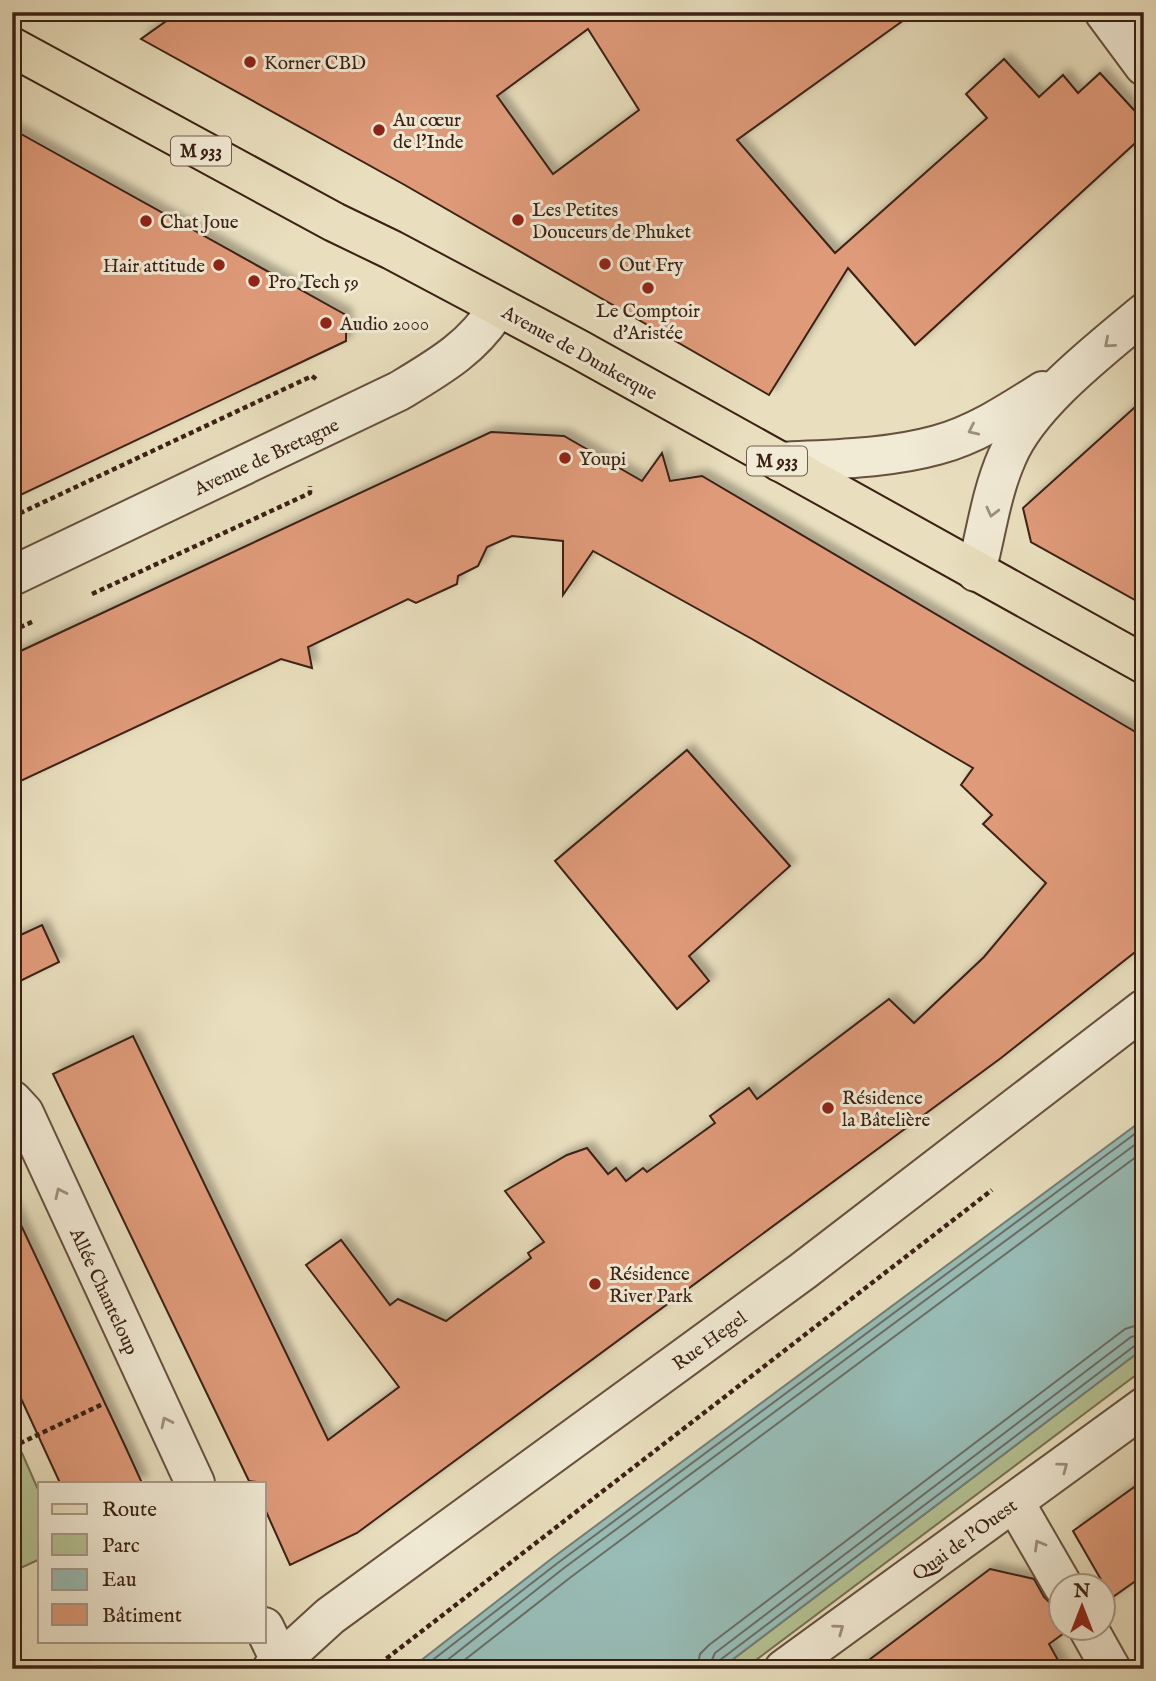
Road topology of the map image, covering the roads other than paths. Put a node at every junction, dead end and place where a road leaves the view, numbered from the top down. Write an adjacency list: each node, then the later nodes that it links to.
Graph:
1 (1104, 12): 3 (street)
2 (12, 47): 4 (main road, Avenue de Dunkerque / M 933)
3 (1144, 66)
4 (498, 307): 7 (main road, Avenue de Dunkerque / M 933); 9 (street, Avenue de Bretagne)
5 (1144, 313): 6 (street, one-way to 6)
6 (1075, 372): 7 (street, one-way to 7); 8 (street, one-way to 8)
7 (780, 462): 8 (main road, Avenue de Dunkerque / M 933)
8 (976, 572): 10 (main road, Avenue de Dunkerque / M 933)
9 (12, 576)
10 (1144, 664)
11 (1144, 1009): 18 (street, Rue Hegel)
12 (12, 1100): 14 (street, Allée Chanteloup, one-way to 12)
13 (1144, 1407): 15 (street, Quai de l'Ouest, one-way to 13)
14 (195, 1482)
15 (1015, 1503): 16 (street, one-way to 15); 19 (street, Quai de l'Ouest, one-way to 15)
16 (1054, 1572)
17 (1095, 1642): 20 (street)
18 (272, 1652)
19 (784, 1669)
20 (1111, 1669)

